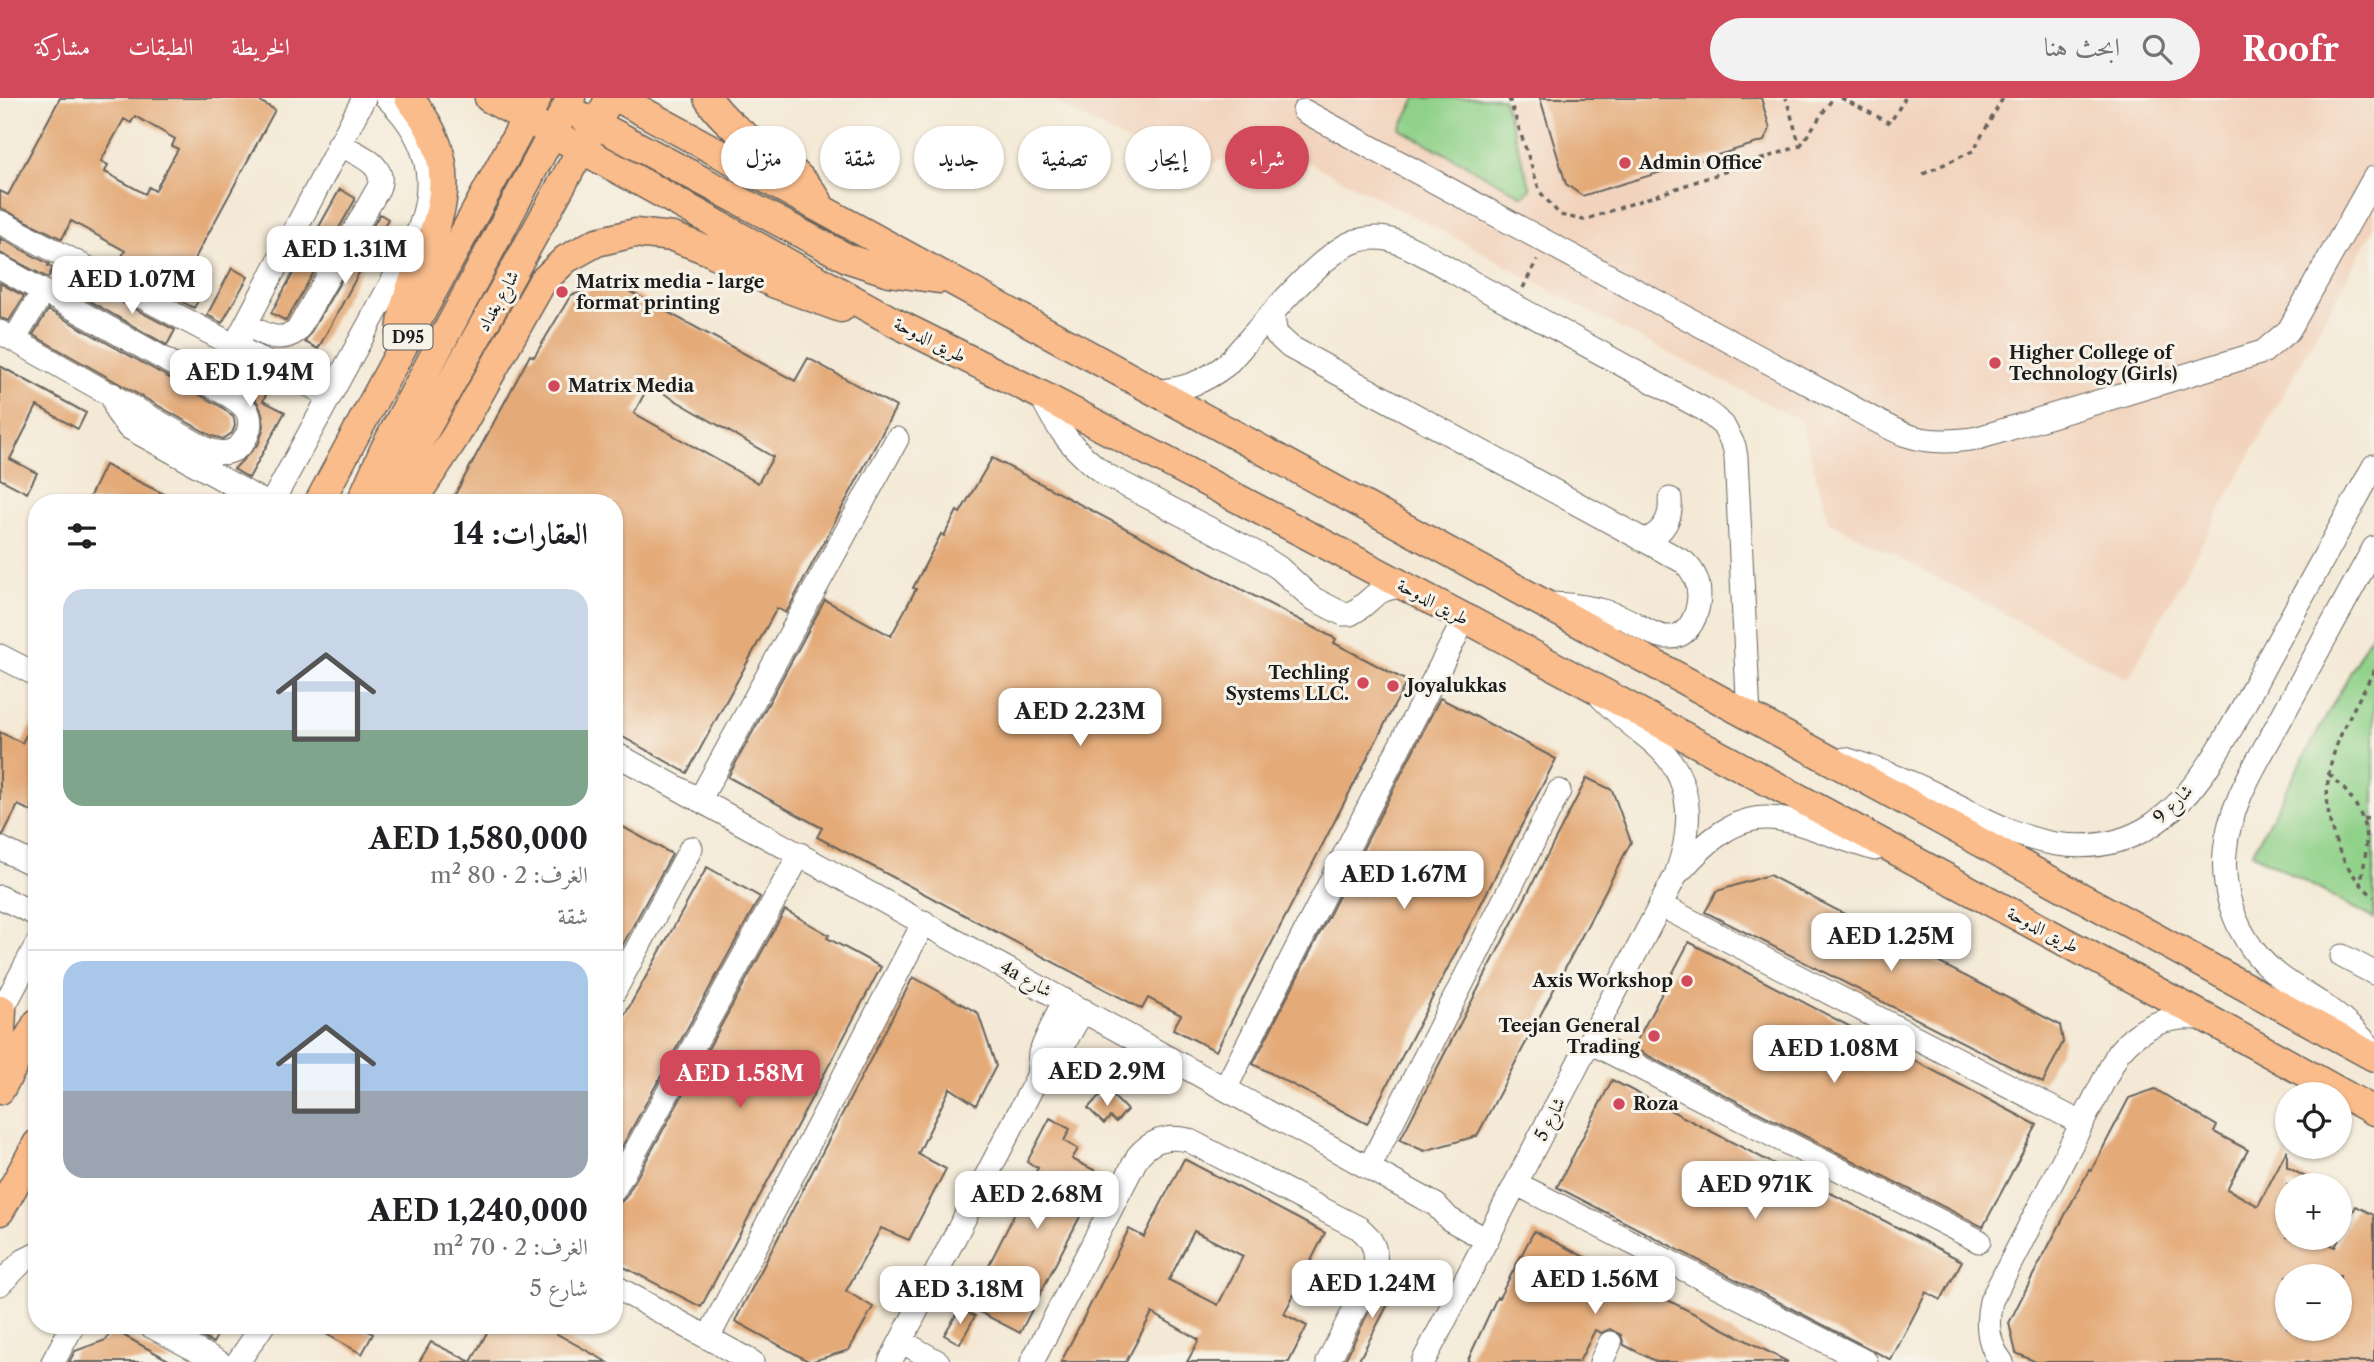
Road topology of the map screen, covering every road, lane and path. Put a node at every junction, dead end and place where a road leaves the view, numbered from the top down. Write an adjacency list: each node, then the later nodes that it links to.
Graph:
1 (364, 98): 19 (street)
2 (387, 98): 38 (street)
3 (409, 98): 34 (main road)
4 (489, 98): 15 (main road, طريق الدوحة)
5 (610, 98): 17 (main road, شارع بغداد)
6 (618, 98): 24 (main road)
7 (708, 98): 24 (main road)
8 (1509, 98): 20 (path)
9 (1786, 98): 20 (path)
10 (1833, 98): 20 (path)
11 (1841, 98): 12 (path)
12 (1905, 98)
13 (2003, 98): 22 (path)
14 (562, 101): 17 (main road); 18 (main road)
15 (531, 108): 18 (main road, طريق الدوحة); 34 (main road, D95)
16 (1304, 111): 23 (street)
17 (596, 124): 21 (main road, شارع بغداد); 27 (main road)
18 (552, 134): 21 (main road, طريق الدوحة); 44 (main road)
19 (339, 144): 31 (street); 31 (street)
20 (1800, 146)
21 (582, 150): 30 (main road, طريق الدوحة); 45 (main road, شارع بغداد)
22 (1923, 174)
23 (2374, 178)
24 (823, 209): 27 (main road)
25 (0, 222): 33 (street)
26 (0, 267): 28 (street)
27 (952, 279): 35 (main road)
28 (43, 291): 32 (street); 36 (street)
29 (1272, 314): 35 (street); 48 (street); 57 (street)
30 (894, 322): 37 (main road, طريق الدوحة); 46 (main road)
31 (246, 324): 33 (street)
32 (7, 336): 36 (street)
33 (235, 346): 38 (street)
34 (401, 351): 43 (main road, D95)
35 (1156, 391): 51 (main road)
36 (112, 394): 41 (street)
37 (1041, 394): 50 (main road, طريق الدوحة); 50 (street)
38 (330, 396): 42 (street)
39 (897, 439): 62 (street)
40 (2374, 466): 58 (street, شارع 9)
41 (249, 494)
42 (276, 494)
43 (323, 494)
44 (364, 494)
45 (389, 494)
46 (417, 494)
47 (1670, 499): 48 (street)
48 (1647, 540): 51 (street)
49 (2374, 548): 87 (street)
50 (1403, 586): 52 (main road, طريق الدوحة)
51 (1541, 604): 57 (main road)
52 (1465, 618): 56 (main road, طريق الدوحة); 89 (street)
53 (0, 656): 54 (street)
54 (28, 670)
55 (2374, 670): 60 (path)
56 (1594, 689): 68 (main road, طريق الدوحة); 70 (street, شارع 5)
57 (1749, 717): 58 (main road)
58 (1810, 750): 88 (main road)
59 (623, 757): 62 (street, 4a شارع)
60 (2329, 774): 64 (path); 71 (path)
61 (1559, 791): 94 (street)
62 (700, 799): 67 (street, 4a شارع)
63 (2374, 818): 64 (path)
64 (2363, 820): 71 (path)
65 (0, 848): 69 (street)
66 (691, 848): 80 (street)
67 (800, 853): 76 (street, 4a شارع); 95 (street)
68 (1903, 855): 70 (street, شارع 5); 83 (main road, طريق الدوحة)
69 (28, 862)
70 (1676, 875): 74 (street, شارع 5)
71 (2360, 883): 73 (path)
72 (0, 897): 75 (street)
73 (2374, 897)
74 (1660, 905): 85 (street, شارع 5); 92 (street)
75 (28, 911)
76 (924, 922): 81 (street, 4a شارع); 106 (street)
77 (2342, 957): 79 (street)
78 (28, 961): 82 (street)
79 (2374, 973)
80 (623, 975)
81 (1074, 1005): 89 (street, 4a شارع); 107 (street)
82 (1, 1012): 86 (main road)
83 (2208, 1019): 91 (main road, طريق الدوحة); 92 (street)
84 (28, 1039): 90 (main road)
85 (1590, 1042): 96 (street, شارع 5); 99 (street)
86 (0, 1051)
87 (2374, 1052)
88 (2374, 1057)
89 (1225, 1089): 94 (street, 4a شارع)
90 (0, 1090)
91 (2374, 1111)
92 (2081, 1122): 118 (street)
93 (28, 1160): 97 (main road)
94 (1369, 1168): 98 (street, 4a شارع)
95 (623, 1174)
96 (1517, 1184): 98 (street, شارع 5); 117 (street)
97 (0, 1211)
98 (1491, 1233): 116 (street, شارع 5)
99 (1979, 1241)
100 (28, 1258): 101 (street)
101 (0, 1284)
102 (623, 1291): 106 (street)
103 (68, 1334): 108 (street)
104 (166, 1334): 109 (street)
105 (257, 1334): 110 (street)
106 (708, 1338): 111 (street)
107 (901, 1341): 112 (street); 113 (street)
108 (53, 1362)
109 (219, 1362)
110 (238, 1362)
111 (752, 1362)
112 (890, 1362)
113 (937, 1362)
114 (1032, 1362): 115 (street)
115 (1328, 1362)
116 (1423, 1362)
117 (1866, 1362)
118 (2002, 1362)

